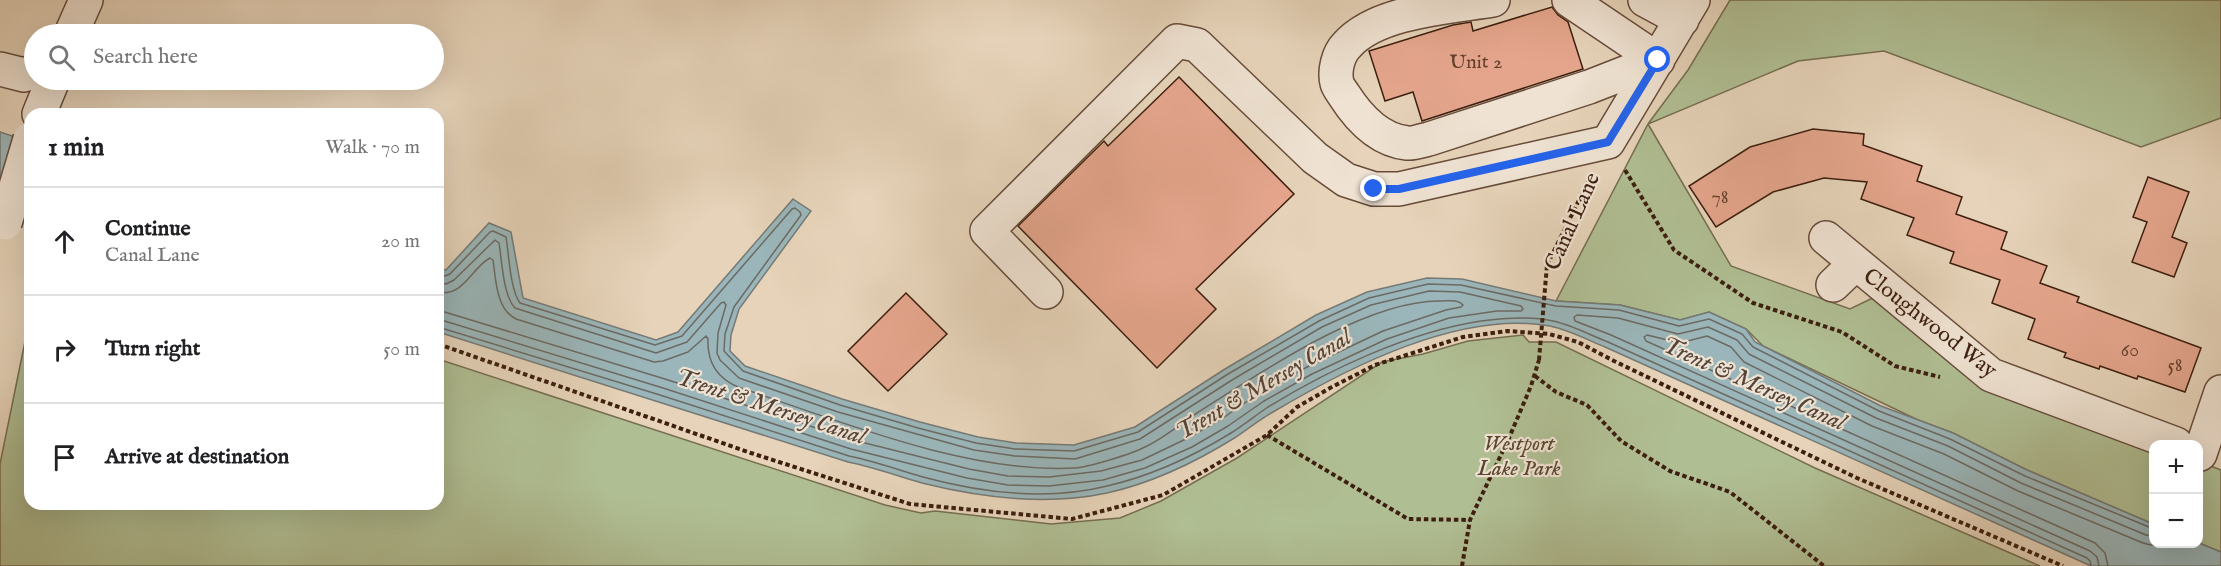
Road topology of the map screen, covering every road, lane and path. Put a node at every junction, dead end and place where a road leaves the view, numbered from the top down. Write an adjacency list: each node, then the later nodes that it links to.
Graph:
1 (86, 0): 6 (street)
2 (1493, 0): 7 (street)
3 (1569, 0): 7 (street)
4 (1645, 0): 5 (street)
5 (1688, 10): 7 (street)
6 (76, 24)
7 (1658, 60): 12 (street)
8 (0, 69): 9 (street)
9 (24, 75)
10 (49, 90): 11 (street)
11 (41, 108)
12 (1608, 142): 16 (street); 18 (path); 19 (path, Canal Lane, bridge)
13 (24, 159): 14 (street, bridge)
14 (2, 229)
15 (1826, 238): 18 (street, Cloughwood Way)
16 (1046, 292)
17 (444, 346): 21 (path)
18 (1992, 375): 22 (street, Cloughwood Way)
19 (1535, 376): 24 (path, Canal Lane); 26 (path)
20 (2221, 392): 23 (street)
21 (1267, 435): 24 (path); 27 (path)
22 (2164, 440)
23 (2203, 442)
24 (1470, 520): 25 (path, Canal Lane)
25 (1462, 566)
26 (1824, 566)
27 (2063, 566)

